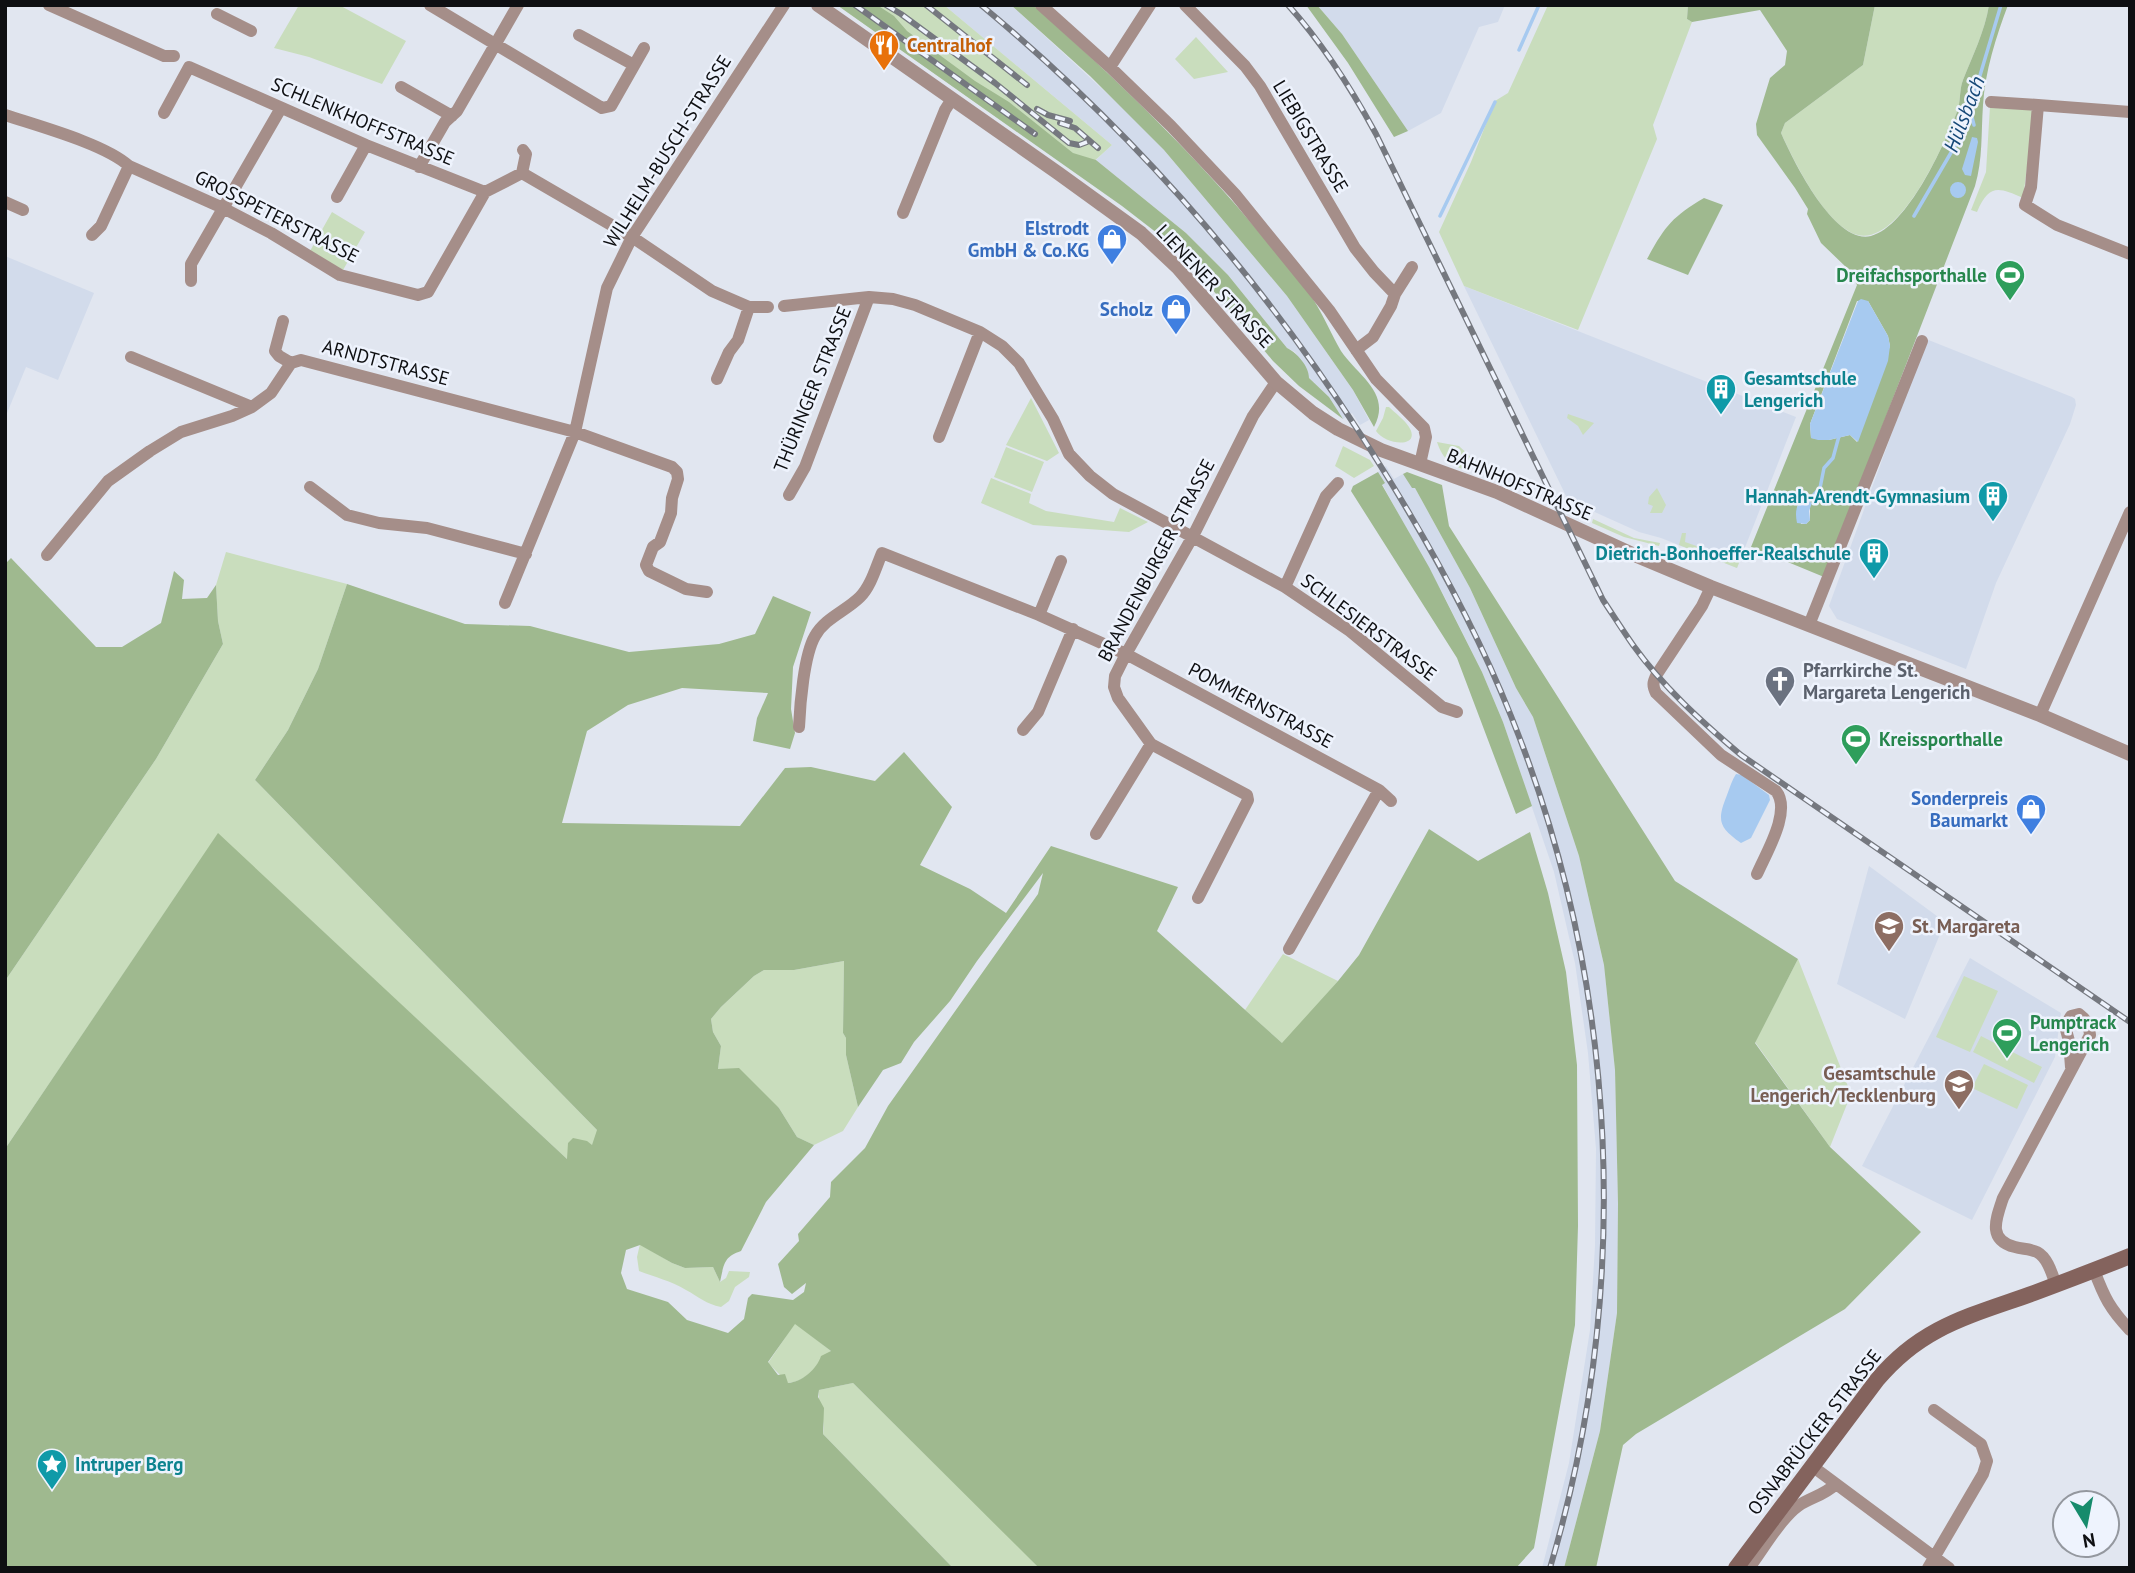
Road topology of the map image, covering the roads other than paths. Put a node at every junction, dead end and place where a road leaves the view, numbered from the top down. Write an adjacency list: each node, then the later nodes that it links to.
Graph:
1 (49, 5): 9 (street)
2 (430, 5): 13 (street)
3 (518, 5): 13 (street)
4 (784, 5): 39 (street, WILHELM-BUSCH-STRASSE)
5 (818, 5): 19 (street, LIENENER STRASSE)
6 (1041, 5): 17 (street, BAHNHOFSTRASSE)
7 (1150, 5): 17 (street)
8 (1185, 5): 43 (street, LIEBIGSTRASSE)
9 (83, 11): 15 (street)
10 (217, 13): 11 (street)
11 (251, 31)
12 (579, 35): 16 (street)
13 (496, 43): 16 (street); 26 (street)
14 (644, 48): 16 (street)
15 (174, 57)
16 (634, 65)
17 (1110, 67): 51 (street, BAHNHOFSTRASSE)
18 (401, 88): 26 (street)
19 (952, 99): 37 (street); 55 (street, LIENENER STRASSE)
20 (1990, 102): 21 (street)
21 (2039, 105): 23 (street); 40 (street)
22 (281, 108): 24 (street, SCHLENKHOFFSTRASSE); 27 (street, SCHLENKHOFFSTRASSE); 35 (street)
23 (2130, 112)
24 (164, 113)
25 (5, 115): 29 (street, GROSSPETERSTRASSE)
26 (452, 116): 30 (street)
27 (366, 145): 30 (street, SCHLENKHOFFSTRASSE); 33 (street)
28 (523, 150): 31 (street)
29 (128, 166): 35 (street, GROSSPETERSTRASSE); 38 (street)
30 (419, 167): 32 (street, SCHLENKHOFFSTRASSE)
31 (522, 173): 32 (street); 39 (street)
32 (485, 192): 35 (street, GROSSPETERSTRASSE)
33 (337, 197)
34 (5, 202): 36 (street)
35 (223, 208): 42 (street)
36 (23, 210)
37 (903, 213)
38 (92, 235)
39 (632, 237): 46 (street); 57 (street, WILHELM-BUSCH-STRASSE)
40 (2130, 254)
41 (1412, 267): 43 (street)
42 (191, 281)
43 (1395, 294): 51 (street)
44 (869, 297): 45 (street, SCHLESIERSTRASSE); 49 (street, SCHLESIERSTRASSE); 62 (street, THÜRINGER STRASSE)
45 (784, 306)
46 (749, 307): 47 (street); 54 (street)
47 (768, 307)
48 (283, 321): 53 (street)
49 (980, 332): 58 (street); 64 (street, SCHLESIERSTRASSE)
50 (1922, 341): 73 (street)
51 (1356, 351): 59 (street, BAHNHOFSTRASSE)
52 (131, 357): 56 (street)
53 (291, 363): 56 (street); 57 (street, ARNDTSTRASSE)
54 (717, 379)
55 (1276, 382): 59 (street, LIENENER STRASSE); 64 (street, BRANDENBURGER STRASSE)
56 (252, 407): 66 (street)
57 (575, 432): 65 (street, WILHELM-BUSCH-STRASSE); 70 (street, ARNDTSTRASSE)
58 (939, 437)
59 (1420, 464): 69 (street, BAHNHOFSTRASSE)
60 (1338, 483): 68 (street)
61 (310, 487): 65 (street)
62 (789, 495)
63 (2130, 512): 77 (street)
64 (1193, 536): 68 (street, SCHLESIERSTRASSE); 75 (street, BRANDENBURGER STRASSE)
65 (526, 554): 71 (street, WILHELM-BUSCH-STRASSE)
66 (47, 555)
67 (1061, 561): 72 (street)
68 (1285, 587): 76 (street, SCHLESIERSTRASSE)
69 (1711, 587): 73 (street, BAHNHOFSTRASSE); 85 (street)
70 (707, 592)
71 (505, 603)
72 (1039, 615): 74 (street, POMMERNSTRASSE); 78 (street, POMMERNSTRASSE)
73 (1808, 625): 77 (street, BAHNHOFSTRASSE)
74 (1073, 629): 75 (street, POMMERNSTRASSE); 79 (street)
75 (1126, 654): 80 (street, BRANDENBURGER STRASSE); 82 (street, POMMERNSTRASSE)
76 (1457, 712)
77 (2040, 715): 81 (street, BAHNHOFSTRASSE)
78 (799, 727)
79 (1023, 730)
80 (1151, 744): 84 (street); 86 (street, BRANDENBURGER STRASSE)
81 (2130, 754)
82 (1379, 790): 83 (street, POMMERNSTRASSE); 87 (street)
83 (1391, 801)
84 (1096, 834)
85 (1756, 874)
86 (1198, 898)
87 (1289, 949)
88 (2071, 1067): 91 (street)
89 (2130, 1256): 90 (main road, OSNABRÜCKER STRASSE)
90 (2094, 1270): 91 (main road, OSNABRÜCKER STRASSE); 92 (street)
91 (2056, 1285): 94 (main road, OSNABRÜCKER STRASSE)
92 (2130, 1330)
93 (1934, 1410): 96 (street)
94 (1812, 1466): 95 (street); 97 (main road, OSNABRÜCKER STRASSE)
95 (1836, 1483): 96 (street); 98 (street, OSNABRÜCKER STRASSE)
96 (1931, 1563): 99 (street)
97 (1736, 1568)
98 (1749, 1568)
99 (1949, 1568)

